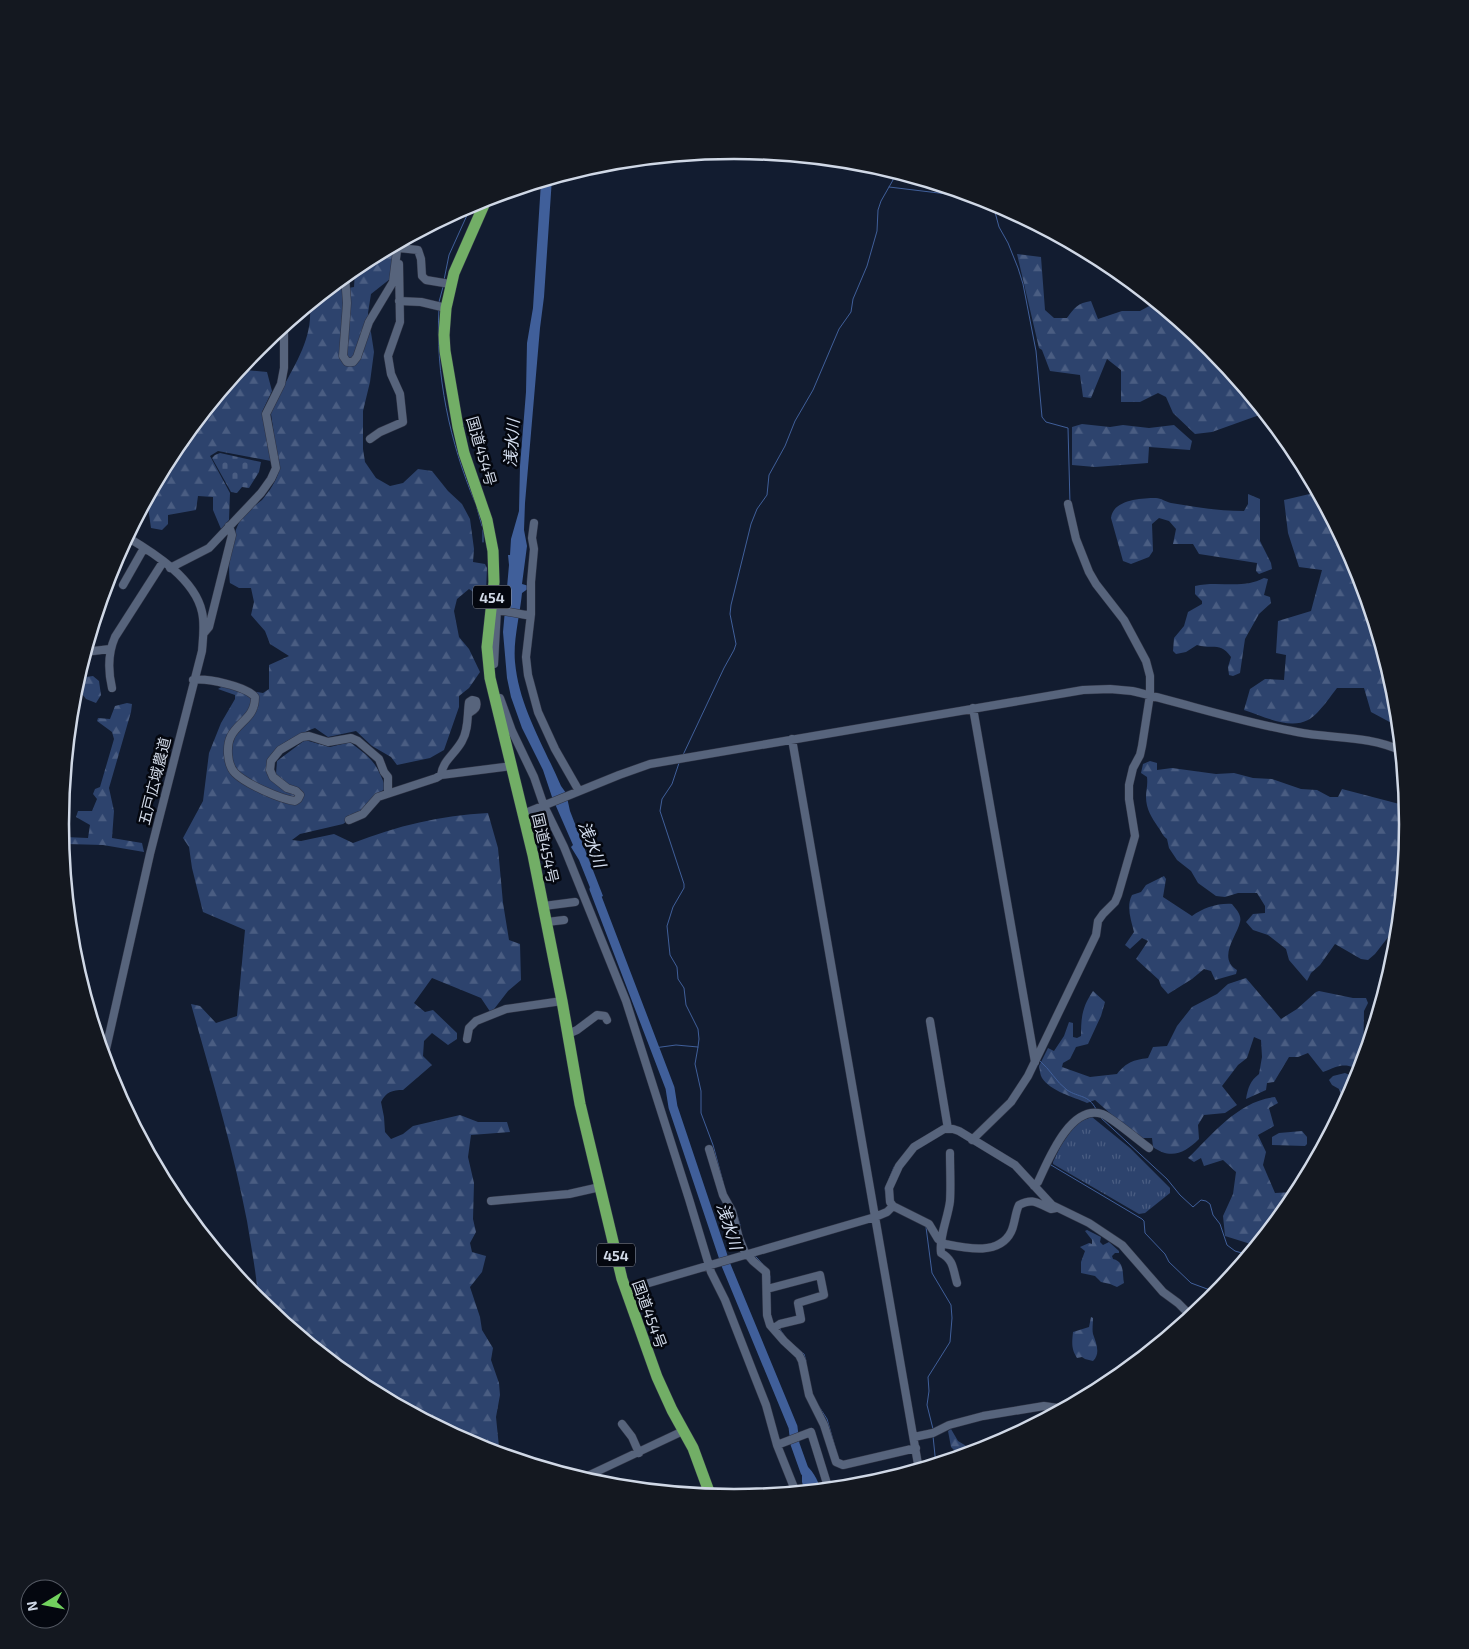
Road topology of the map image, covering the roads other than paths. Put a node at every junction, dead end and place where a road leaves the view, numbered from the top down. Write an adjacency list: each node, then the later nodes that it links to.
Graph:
1 (482, 208): 6 (highway, 国道454号 / 454)
2 (404, 247): 6 (street)
3 (398, 250): 7 (street)
4 (397, 251): 5 (street)
5 (346, 284)
6 (450, 284): 8 (highway, 国道454号 / 454)
7 (399, 301): 8 (street); 10 (street)
8 (446, 308): 19 (highway, 国道454号 / 454)
9 (284, 335): 13 (street)
10 (370, 439)
11 (1068, 504): 26 (street)
12 (534, 523): 20 (street)
13 (229, 526): 17 (street); 21 (street)
14 (131, 543): 15 (street, 五戸広域農道)
15 (144, 548): 16 (street, 五戸広域農道); 18 (street)
16 (163, 562): 17 (street, 五戸広域農道); 22 (street)
17 (170, 568): 21 (street, 五戸広域農道)
18 (124, 585)
19 (496, 609): 20 (street); 31 (highway, 国道454号 / 454); 35 (street)
20 (529, 615): 33 (street)
21 (204, 633): 24 (street, 五戸広域農道)
22 (110, 648): 23 (street); 25 (street)
23 (91, 651)
24 (193, 680): 34 (street); 47 (street, 五戸広域農道)
25 (112, 688)
26 (1150, 695): 27 (street); 30 (street); 48 (street)
27 (973, 708): 29 (street); 48 (street)
28 (469, 713): 32 (street)
29 (792, 739): 33 (street); 59 (street)
30 (1396, 749)
31 (512, 766): 32 (street); 36 (highway, 国道454号 / 454)
32 (441, 775): 34 (street)
33 (576, 792): 35 (street)
34 (388, 793): 37 (street)
35 (546, 805): 36 (street); 62 (street)
36 (524, 814): 39 (highway, 国道454号 / 454)
37 (349, 820)
38 (575, 902): 39 (street)
39 (544, 906): 41 (highway, 国道454号 / 454)
40 (564, 920): 41 (street)
41 (547, 922): 42 (highway, 国道454号 / 454)
42 (562, 1001): 45 (highway, 国道454号 / 454); 46 (street)
43 (607, 1020): 45 (street)
44 (930, 1021): 49 (street)
45 (568, 1034): 55 (highway, 国道454号 / 454)
46 (467, 1039)
47 (107, 1046)
48 (1035, 1062): 50 (street)
49 (948, 1129): 50 (street); 57 (street)
50 (972, 1140): 54 (street)
51 (1149, 1148): 54 (street)
52 (709, 1149): 61 (street)
53 (950, 1153): 60 (street)
54 (1034, 1186): 58 (street)
55 (600, 1187): 56 (street); 65 (highway, 国道454号 / 454)
56 (491, 1201)
57 (893, 1206): 59 (street); 60 (street)
58 (1056, 1208): 60 (street); 66 (street)
59 (875, 1218): 61 (street); 71 (street)
60 (941, 1242): 63 (street)
61 (745, 1256): 62 (street); 64 (street)
62 (711, 1265): 65 (street); 72 (street)
63 (957, 1283)
64 (766, 1289): 67 (street); 67 (street)
65 (625, 1290): 70 (highway, 国道454号 / 454)
66 (1187, 1312)
67 (774, 1328): 73 (street)
68 (1055, 1408): 71 (street)
69 (622, 1424): 74 (street)
70 (684, 1431): 74 (street); 79 (highway, 国道454号 / 454)
71 (914, 1437): 73 (street)
72 (779, 1445): 77 (street); 78 (street)
73 (916, 1448): 75 (street)
74 (638, 1453): 76 (street)
75 (918, 1464)
76 (593, 1474)
77 (827, 1484)
78 (794, 1488)
79 (708, 1489)

